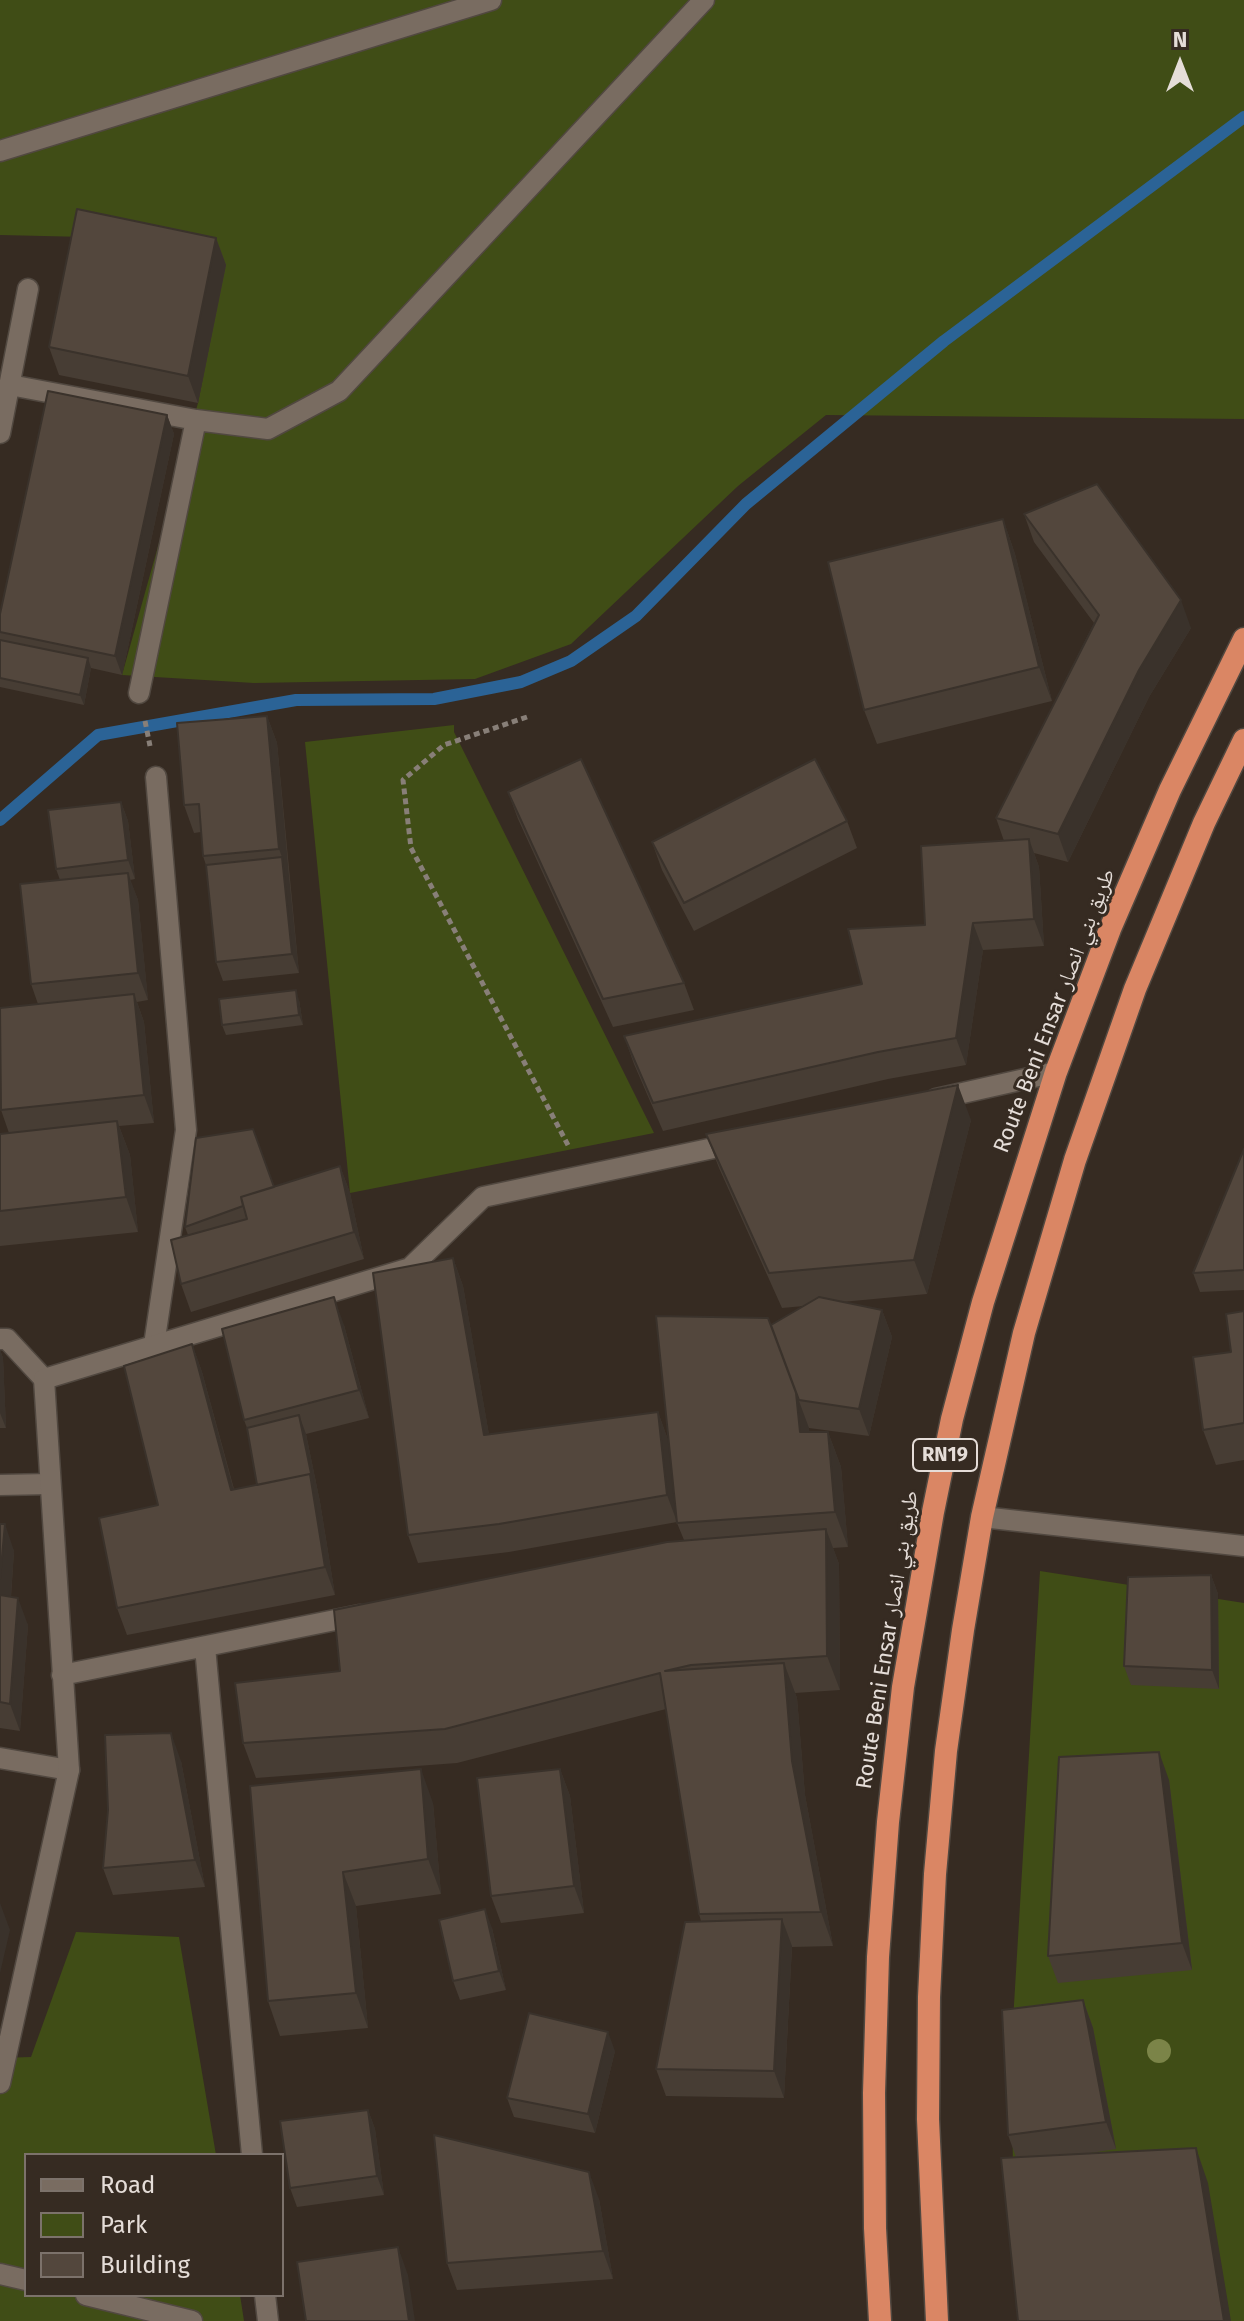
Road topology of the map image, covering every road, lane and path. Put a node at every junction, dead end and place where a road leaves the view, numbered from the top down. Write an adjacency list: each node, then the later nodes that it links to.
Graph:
1 (491, 0): 3 (street)
2 (704, 0): 6 (street)
3 (0, 151)
4 (28, 289): 5 (street)
5 (10, 385): 6 (street); 7 (street)
6 (196, 420): 9 (street)
7 (0, 433)
8 (1244, 639): 13 (highway, Route Beni Ensar طريق بني انصار / RN19)
9 (139, 693): 12 (path)
10 (527, 717): 16 (path)
11 (1244, 740): 22 (highway, RN19)
12 (156, 777): 18 (street)
13 (1056, 1072): 14 (street); 37 (highway, Route Beni Ensar طريق بني انصار / RN19)
14 (913, 1105)
15 (749, 1140): 16 (street)
16 (584, 1176): 18 (street)
17 (0, 1339): 19 (street)
18 (154, 1345): 19 (street)
19 (44, 1379): 20 (street)
20 (50, 1484): 21 (street); 26 (street)
21 (0, 1485)
22 (982, 1517): 23 (street); 38 (highway, RN19)
23 (1244, 1546)
24 (382, 1611): 25 (street)
25 (205, 1647): 26 (street); 30 (street)
26 (62, 1675): 28 (street)
27 (0, 1758): 28 (street)
28 (69, 1770): 29 (street)
29 (0, 2083)
30 (252, 2153)
31 (0, 2274): 32 (street)
32 (24, 2280)
33 (94, 2297): 35 (street)
34 (265, 2297): 36 (street)
35 (192, 2321)
36 (268, 2321)
37 (880, 2321)
38 (937, 2321)

